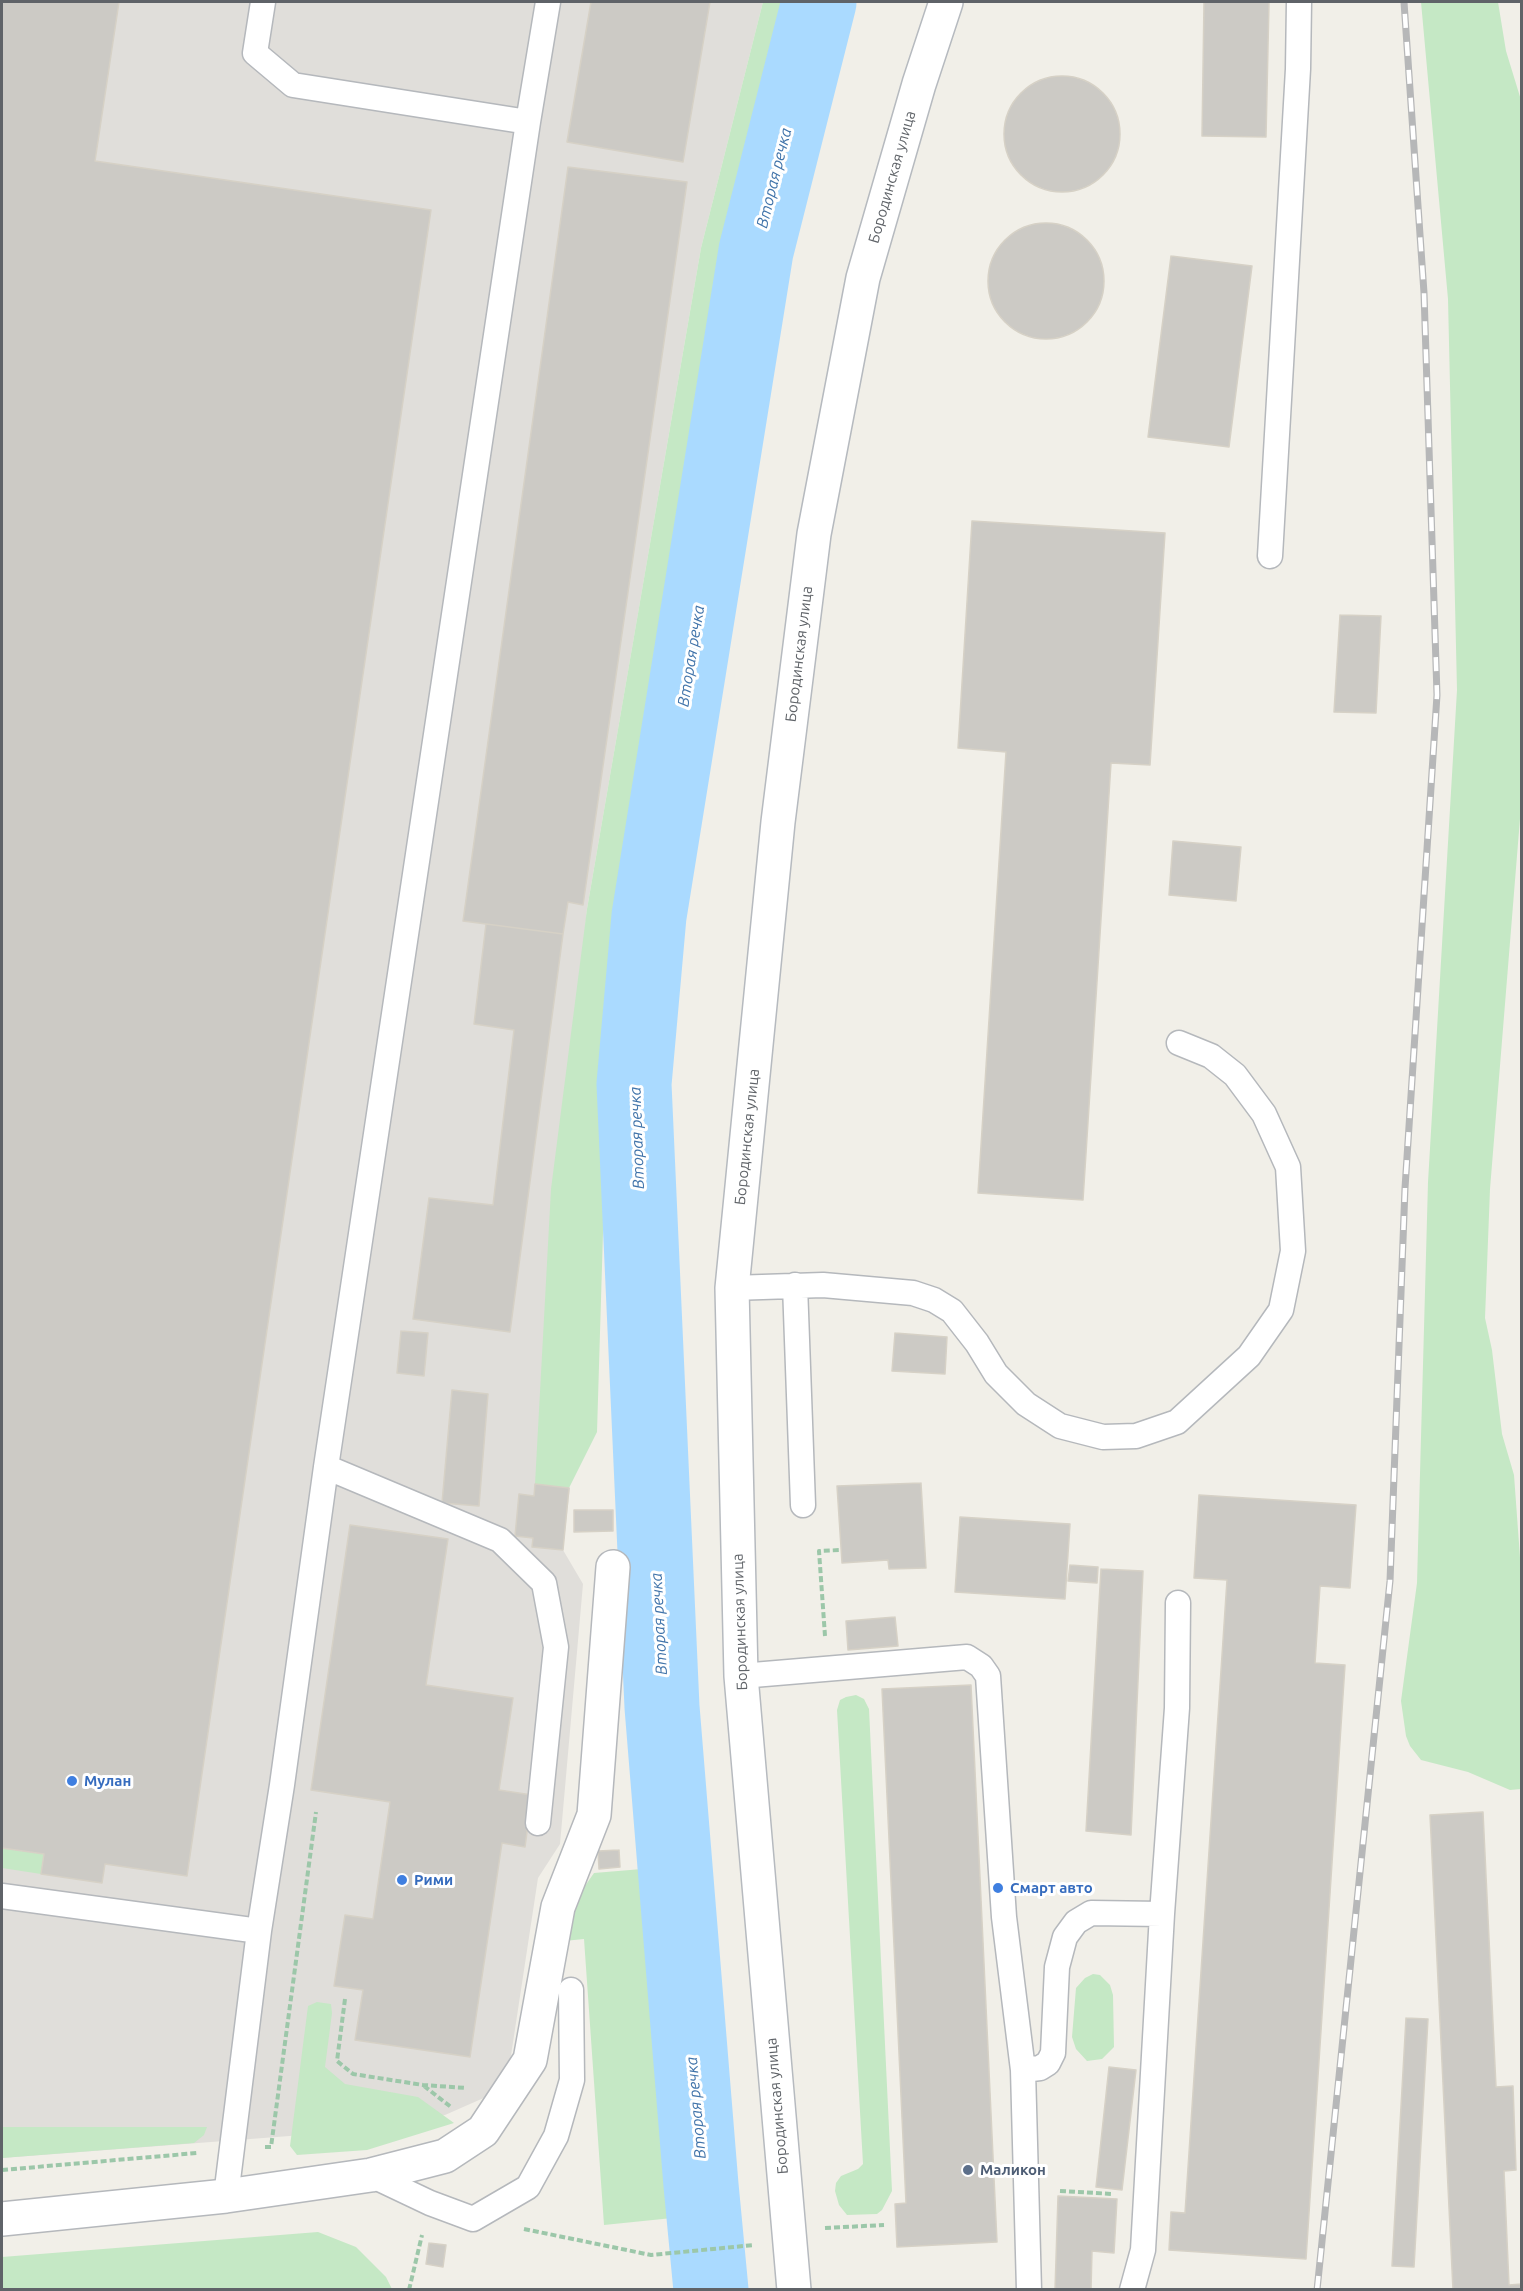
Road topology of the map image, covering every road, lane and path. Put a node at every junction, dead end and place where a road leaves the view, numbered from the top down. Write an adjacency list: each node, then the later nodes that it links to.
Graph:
1 (263, 2): 5 (lane)
2 (548, 2): 5 (lane)
3 (946, 2): 9 (main road, Бородинская улица)
4 (1299, 2): 6 (lane)
5 (528, 122): 10 (lane)
6 (1270, 556)
7 (1179, 1043): 8 (lane)
8 (795, 1285): 9 (lane); 11 (lane)
9 (732, 1288): 16 (main road, Бородинская улица)
10 (326, 1467): 17 (lane); 20 (lane)
11 (803, 1505)
12 (841, 1550): 15 (path)
13 (613, 1567): 24 (main road)
14 (1178, 1603): 19 (lane)
15 (827, 1669): 16 (lane); 23 (lane)
16 (741, 1676): 36 (main road, Бородинская улица)
17 (538, 1823)
18 (2, 1896): 20 (lane)
19 (1162, 1914): 23 (lane); 28 (lane)
20 (260, 1931): 27 (lane)
21 (572, 1990): 31 (lane)
22 (345, 1999): 24 (path)
23 (1023, 2070): 26 (lane)
24 (511, 2091): 25 (main road)
25 (371, 2175): 27 (main road); 29 (lane)
26 (1026, 2188): 28 (path); 37 (lane)
27 (226, 2196): 30 (main road)
28 (1146, 2197): 38 (lane)
29 (430, 2203): 31 (lane); 35 (path)
30 (2, 2219)
31 (474, 2219): 34 (path)
32 (884, 2225): 33 (path)
33 (818, 2229)
34 (754, 2245)
35 (409, 2289)
36 (794, 2289)
37 (1029, 2289)
38 (1132, 2289)

